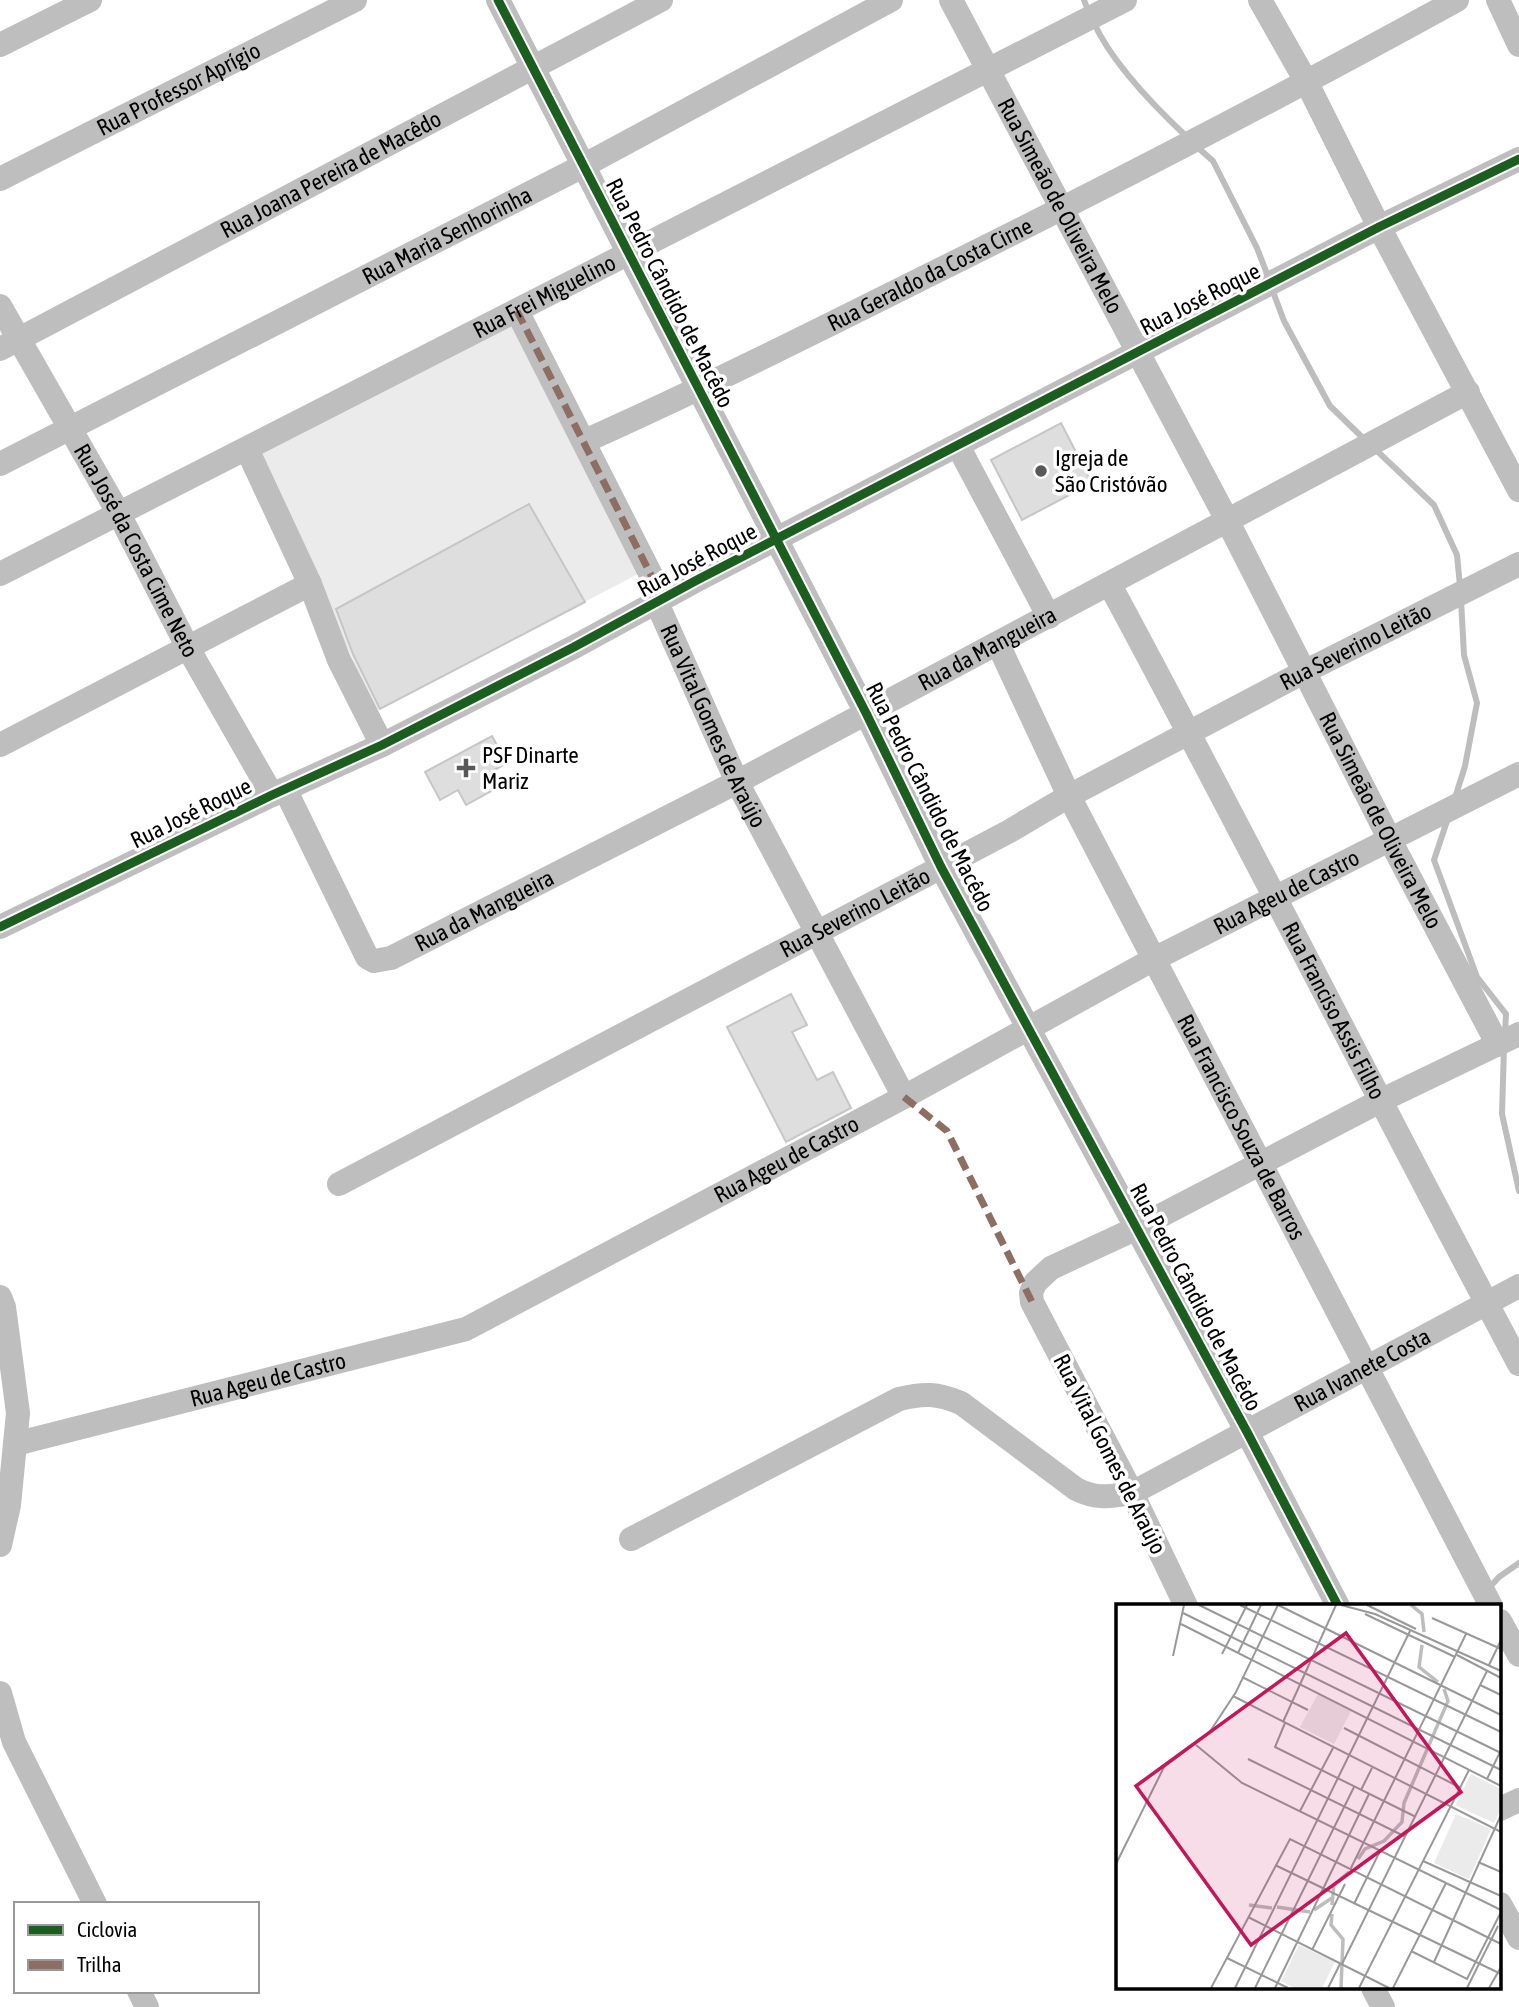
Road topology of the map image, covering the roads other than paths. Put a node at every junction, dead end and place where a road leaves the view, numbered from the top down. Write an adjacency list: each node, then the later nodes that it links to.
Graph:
1 (90, 0): 12 (street)
2 (355, 0): 18 (street, Rua Professor Aprígio)
3 (498, 0): 14 (street, Rua Pedro Cândido de Macêdo)
4 (661, 0): 14 (street, Rua Joana Pereira de Macêdo)
5 (891, 0): 17 (street, Rua Maria Senhorinha)
6 (951, 0): 13 (street, Rua Simeão de Oliveira Melo)
7 (1125, 0): 13 (street, Rua Frei Miguelino)
8 (1260, 0): 15 (street)
9 (1457, 0): 15 (street, Rua Geraldo da Costa Cirne)
10 (1498, 0): 11 (street)
11 (1519, 45)
12 (0, 46)
13 (987, 69): 19 (street, Rua Simeão de Oliveira Melo); 21 (street, Rua Frei Miguelino)
14 (533, 70): 17 (street, Rua Pedro Cândido de Macêdo); 24 (street, Rua Joana Pereira de Macêdo)
15 (1307, 83): 19 (street, Rua Geraldo da Costa Cirne); 20 (street)
16 (1519, 159): 20 (street, Rua José Roque)
17 (583, 166): 21 (street, Rua Pedro Cândido de Macêdo); 28 (street, Rua Maria Senhorinha)
18 (0, 179)
19 (1062, 209): 25 (street, Rua Simeão de Oliveira Melo); 26 (street, Rua Geraldo da Costa Cirne)
20 (1379, 228): 25 (street, Rua José Roque); 27 (street)
21 (629, 253): 23 (street, Rua Frei Miguelino); 26 (street, Rua Pedro Cândido de Macêdo)
22 (0, 306): 24 (street, Rua José da Costa Cime Neto)
23 (517, 311): 29 (street, Rua Vital Gomes de Araújo); 31 (street, Rua Frei Miguelino)
24 (10, 344): 28 (street, Rua José da Costa Cime Neto)
25 (1138, 353): 30 (street, Rua José Roque); 35 (street, Rua Simeão de Oliveira Melo)
26 (699, 390): 29 (street, Rua Geraldo da Costa Cirne); 36 (street, Rua Pedro Cândido de Macêdo)
27 (1468, 392): 33 (street); 35 (street, Rua da Mangueira)
28 (69, 429): 32 (street, Rua Maria Senhorinha); 34 (street, Rua José da Costa Cime Neto)
29 (585, 441): 41 (street, Rua Vital Gomes de Araújo)
30 (958, 446): 36 (street, Rua José Roque); 42 (street)
31 (247, 449): 34 (street, Rua Frei Miguelino); 39 (street)
32 (0, 464)
33 (1519, 490)
34 (119, 514): 38 (street, Rua Frei Miguelino); 44 (street, Rua José da Costa Cime Neto)
35 (1227, 520): 40 (street, Rua da Mangueira); 45 (street, Rua Simeão de Oliveira Melo)
36 (775, 540): 41 (street, Rua José Roque); 46 (street, Rua Pedro Cândido de Macêdo)
37 (1519, 564): 45 (street, Rua Severino Leitão)
38 (0, 573)
39 (310, 583): 44 (street); 49 (street)
40 (1110, 585): 42 (street, Rua da Mangueira); 47 (street, Rua Franciso Assis Filho)
41 (657, 603): 49 (street, Rua José Roque); 51 (street, Rua Vital Gomes de Araújo)
42 (1049, 617): 43 (street, Rua da Mangueira)
43 (998, 644): 46 (street, Rua da Mangueira); 53 (street, Rua Francisco Souza de Barros)
44 (188, 648): 48 (street); 52 (street, Rua José da Costa Cime Neto)
45 (1304, 672): 47 (street, Rua Severino Leitão); 54 (street, Rua Simeão de Oliveira Melo)
46 (866, 713): 51 (street, Rua da Mangueira); 55 (street, Rua Pedro Cândido de Macêdo)
47 (1190, 734): 53 (street, Rua Severino Leitão); 56 (street, Rua Franciso Assis Filho)
48 (0, 745)
49 (382, 745): 52 (street, Rua José Roque)
50 (1519, 774): 54 (street, Rua Ageu de Castro)
51 (737, 782): 58 (street, Rua Vital Gomes de Araújo); 59 (street, Rua da Mangueira)
52 (278, 792): 57 (street, Rua José Roque); 59 (street, Rua José da Costa Cime Neto)
53 (1069, 796): 55 (street, Rua Severino Leitão); 60 (street, Rua Francisco Souza de Barros)
54 (1390, 840): 56 (street, Rua Ageu de Castro); 62 (street, Rua Simeão de Oliveira Melo)
55 (942, 867): 58 (street, Rua Severino Leitão); 61 (street, Rua Pedro Cândido de Macêdo)
56 (1274, 897): 60 (street, Rua Ageu de Castro); 64 (street, Rua Franciso Assis Filho)
57 (0, 927)
58 (818, 931): 63 (street, Rua Vital Gomes de Araújo); 66 (street, Rua Severino Leitão)
59 (391, 958)
60 (1154, 959): 61 (street, Rua Ageu de Castro); 65 (street, Rua Francisco Souza de Barros)
61 (1029, 1029): 63 (street, Rua Ageu de Castro); 67 (street, Rua Pedro Cândido de Macêdo)
62 (1508, 1040): 64 (street)
63 (904, 1097): 74 (street, Rua Ageu de Castro)
64 (1380, 1101): 65 (street); 70 (street, Rua Franciso Assis Filho)
65 (1261, 1164): 67 (street); 72 (street, Rua Francisco Souza de Barros)
66 (339, 1184)
67 (1137, 1228): 73 (street, Rua Pedro Cândido de Macêdo); 75 (street, Rua Vital Gomes de Araújo)
68 (1519, 1286): 70 (street, Rua Ivanete Costa)
69 (0, 1297): 74 (street)
70 (1487, 1303): 71 (street, Rua Franciso Assis Filho); 72 (street, Rua Ivanete Costa)
71 (1519, 1364)
72 (1367, 1365): 73 (street, Rua Ivanete Costa); 80 (street, Rua Francisco Souza de Barros)
73 (1247, 1432): 75 (street, Rua Ivanete Costa); 79 (street, Rua Pedro Cândido de Macêdo)
74 (15, 1444): 77 (street)
75 (1132, 1493): 76 (street); 78 (street, Rua Vital Gomes de Araújo)
76 (631, 1539)
77 (0, 1545)
78 (1185, 1604)
79 (1337, 1604)
80 (1490, 1604)
81 (1502, 1625): 82 (street)
82 (1519, 1655)
83 (0, 1693): 86 (street)
84 (1519, 1800): 85 (street)
85 (1502, 1808)
86 (94, 1902)
87 (1502, 1908): 88 (street)
88 (1519, 1938)
89 (1374, 1990): 90 (street)
90 (1383, 2007)

